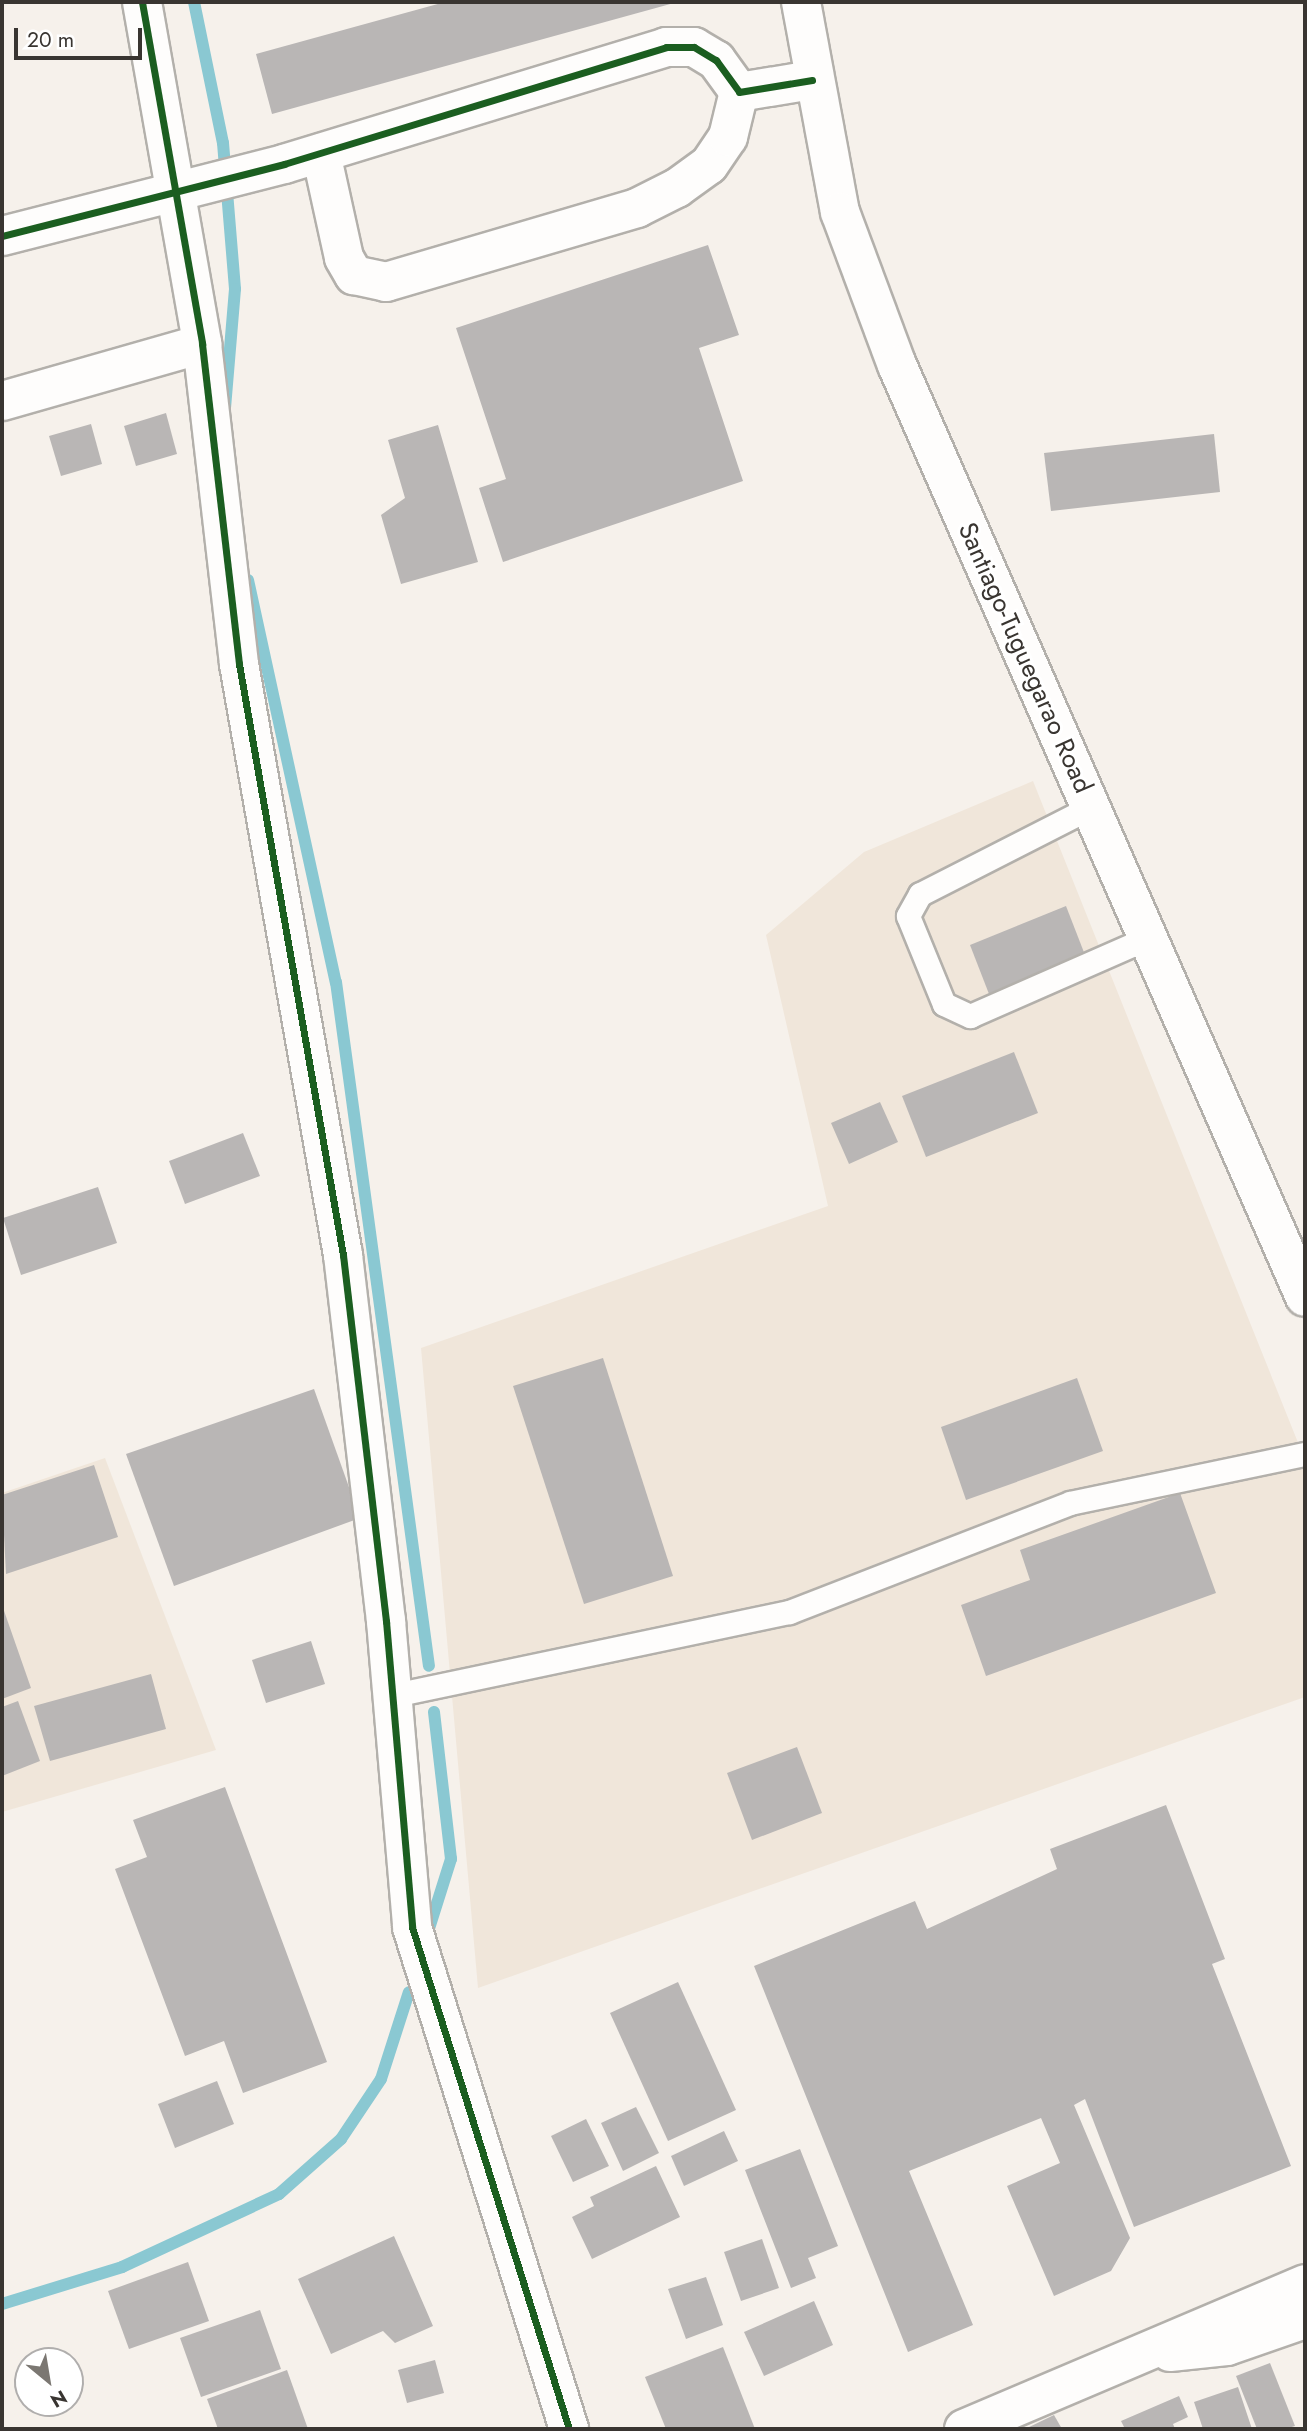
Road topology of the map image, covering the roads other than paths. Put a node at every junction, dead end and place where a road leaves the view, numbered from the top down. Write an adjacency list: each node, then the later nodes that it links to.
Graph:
1 (142, 2): 6 (main road)
2 (801, 2): 3 (main road, Santiago-Tuguegarao Road)
3 (812, 80): 4 (main road); 10 (main road, Santiago-Tuguegarao Road)
4 (739, 92): 5 (main road); 5 (main road)
5 (321, 153): 6 (main road)
6 (189, 186): 7 (main road); 8 (main road)
7 (2, 236)
8 (202, 344): 9 (main road); 14 (main road)
9 (2, 401)
10 (1091, 807): 11 (main road, Santiago-Tuguegarao Road); 11 (lane)
11 (1148, 938): 12 (main road, Santiago-Tuguegarao Road)
12 (1305, 1297)
13 (1305, 1454): 14 (lane)
14 (390, 1696): 18 (main road)
15 (1305, 2284): 17 (main road)
16 (1305, 2319): 17 (main road)
17 (1150, 2354): 19 (main road)
18 (569, 2429)
19 (964, 2429)

